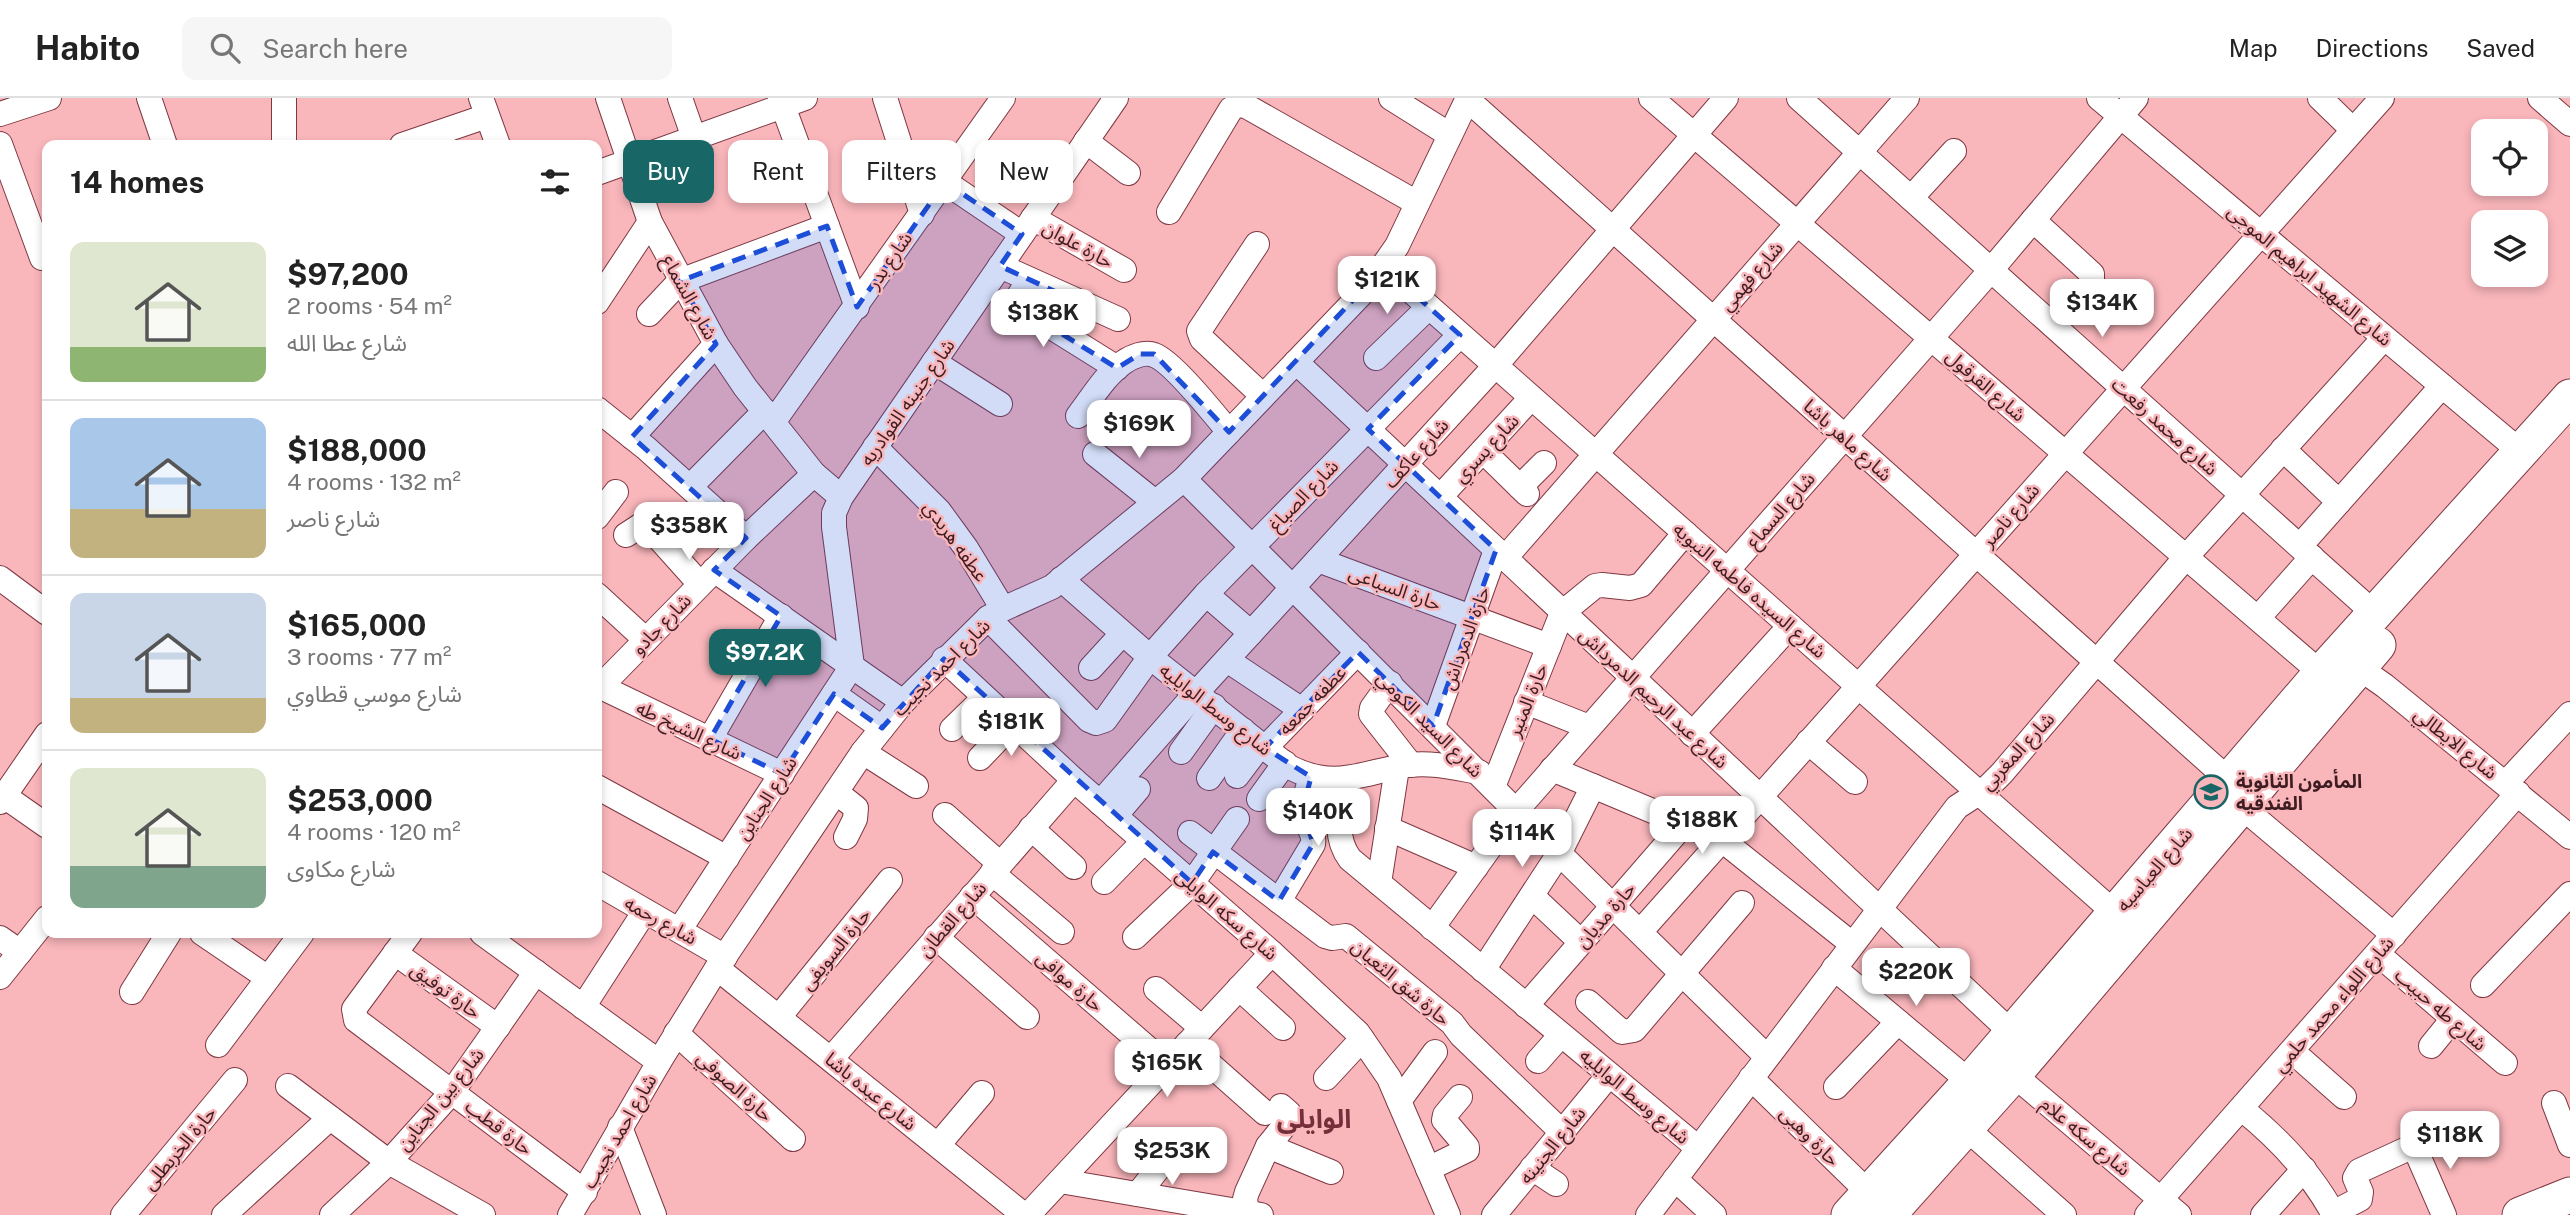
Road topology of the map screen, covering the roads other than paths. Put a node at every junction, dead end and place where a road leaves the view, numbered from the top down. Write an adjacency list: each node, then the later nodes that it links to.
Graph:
1 (49, 98): 22 (street)
2 (149, 98): 28 (street)
3 (284, 98): 29 (street)
4 (608, 98): 35 (street, شارع الشماع)
5 (680, 98): 27 (street)
6 (885, 98): 48 (street)
7 (1003, 98): 38 (street, شارع بدر)
8 (1116, 98): 33 (street, شارع جنينه القوادريه)
9 (1391, 98): 25 (street)
10 (1651, 98): 26 (street, شارع القرقول)
11 (1726, 98): 26 (street, شارع عاكف)
12 (1799, 98): 37 (street, شارع محمد رفعت)
13 (1907, 98): 37 (street, شارع فهمي)
14 (2098, 98): 21 (street, شارع الشهيد ابراهيم الموجى)
15 (2320, 98): 24 (street)
16 (2382, 98): 24 (street, شارع ناصر)
17 (2540, 98): 23 (street)
18 (1467, 99): 25 (street, شارع احمد نجيب); 54 (street, شارع ماهر باشا)
19 (789, 101): 27 (street); 52 (street)
20 (484, 107): 30 (street); 31 (street)
21 (2128, 107): 49 (street, شارع السماع); 55 (street, شارع الشهيد ابراهيم الموجى)
22 (0, 114)
23 (2570, 124)
24 (2352, 129): 55 (street, شارع ناصر)
25 (1450, 135): 46 (street, شارع احمد نجيب)
26 (1694, 135): 51 (street, شارع القرقول); 54 (street, شارع عاكف)
27 (694, 138): 32 (street)
28 (163, 140)
29 (284, 140)
30 (413, 140)
31 (496, 140)
32 (688, 140)
33 (1086, 141): 41 (street); 53 (street, شارع جنينه القوادريه)
34 (0, 144): 57 (street)
35 (623, 144)
36 (1954, 151): 43 (street)
37 (1860, 152): 43 (street, شارع محمد رفعت); 51 (street, شارع فهمي)
38 (961, 159)
39 (623, 162): 40 (street)
40 (602, 171)
41 (1128, 173)
42 (961, 191): 53 (street, حارة علوان)
43 (1911, 198): 61 (street, شارع محمد رفعت)
44 (643, 203): 50 (street, شارع الشماع)
45 (930, 203): 48 (street, شارع بدر)
46 (1417, 203): 47 (street); 59 (street, شارع احمد نجيب)
47 (1169, 212)
48 (922, 214): 66 (street, شارع بدر)
49 (2033, 220): 61 (street, شارع السماع); 72 (street)
50 (650, 222): 63 (street, شارع الشماع); 64 (street)
51 (1797, 224): 71 (street, شارع فهمي); 74 (street, شارع القرقول)
52 (827, 226): 63 (street); 66 (street)
53 (1027, 226): 58 (street, شارع جنينه القوادريه); 60 (street, حارة علوان)
54 (1613, 230): 71 (street, شارع ماهر باشا); 80 (street, شارع عاكف)
55 (2260, 234): 75 (street, شارع الشهيد ابراهيم الموجى); 83 (street, شارع ناصر)
56 (1257, 244): 84 (street)
57 (42, 258)
58 (1000, 266): 62 (street); 78 (street, شارع جنينه القوادريه)
59 (1384, 267): 67 (street, شارع السيده فاطمه النبويه); 79 (street, شارع احمد نجيب)
60 (1124, 270)
61 (1991, 270): 72 (street, شارع محمد رفعت); 74 (street, شارع السماع)
62 (1028, 280): 65 (street); 68 (street)
63 (681, 281): 69 (street); 76 (street, شارع الشماع)
64 (602, 294)
65 (1065, 296): 70 (street); 81 (street)
66 (857, 307): 89 (street, شارع بدر)
67 (1429, 307): 73 (street, شارع السيده فاطمه النبويه); 77 (street)
68 (1007, 313)
69 (649, 314)
70 (1118, 319)
71 (1713, 320): 95 (street, شارع ماهر باشا); 102 (street, شارع فهمي)
72 (2054, 326): 83 (street, شارع محمد رفعت)
73 (1460, 335): 80 (street, شارع السيده فاطمه النبويه); 92 (street, شارع الصباغ)
74 (1931, 338): 95 (street, شارع السماع); 100 (street, شارع القرقول)
75 (2384, 338): 82 (street, شارع الشهيد ابراهيم الموجى); 97 (street, شارع المغربي)
76 (716, 344): 89 (street, شارع الشماع); 94 (street)
77 (1376, 358)
78 (934, 362): 87 (street); 96 (street, شارع جنينه القوادريه)
79 (1296, 362): 84 (street, شارع احمد نجيب); 92 (street, شارع عبد الرحيم الدمرداش)
80 (1495, 366): 86 (street, شارع السيده فاطمه النبويه); 104 (street, شارع عاكف)
81 (1117, 368): 90 (street); 93 (street)
82 (2442, 386): 99 (street, شارع الشهيد ابراهيم الموجى); 113 (street)
83 (2123, 388): 100 (street, شارع ناصر); 109 (street, شارع محمد رفعت)
84 (1263, 396): 93 (street, شارع احمد نجيب)
85 (2570, 397): 99 (main road, شارع العباسيه)
86 (1531, 398): 98 (street, شارع يسري); 102 (street, شارع السيده فاطمه النبويه)
87 (1000, 404)
88 (602, 413): 94 (street)
89 (769, 416): 105 (street, شارع الشماع); 107 (street, شارع بدر)
90 (1079, 416)
91 (2570, 428): 148 (main road, شارع العباسيه)
92 (1368, 429): 104 (street, شارع عبد الرحيم الدمرداش); 118 (street, شارع الصباغ)
93 (1229, 432): 106 (street, شارع احمد نجيب)
94 (632, 437): 107 (street)
95 (1844, 437): 121 (street, شارع ماهر باشا); 124 (street, شارع السماع)
96 (875, 447): 110 (street, شارع جنينه القوادريه); 133 (street, عطفه هريدي)
97 (2283, 449): 109 (street, شارع المغربي); 113 (street)
98 (1483, 451): 103 (street); 111 (street, شارع يسري)
99 (2521, 452): 134 (main road, شارع العباسيه)
100 (2065, 453): 121 (street, شارع ناصر); 122 (street, شارع القرقول)
101 (1095, 454): 112 (street)
102 (1595, 454): 115 (street, شارع السيده فاطمه النبويه); 120 (street, شارع فهمي)
103 (1544, 463)
104 (1405, 464): 111 (street, شارع عبد الرحيم الدمرداش); 123 (street, شارع عاكف)
105 (814, 474): 110 (street, شارع الشماع); 117 (street, شارع جادو)
106 (1184, 479): 112 (street, شارع احمد نجيب); 118 (street, شارع السيد الكومي)
107 (690, 487): 117 (street)
108 (616, 492): 114 (street)
109 (2242, 495): 119 (street, شارع محمد رفعت); 122 (street, شارع المغربي)
110 (841, 498): 149 (street)
111 (1440, 498): 120 (street, شارع عبد الرحيم الدمرداش)
112 (1155, 502): 126 (street, شارع احمد نجيب)
113 (2339, 502): 119 (street)
114 (602, 510)
115 (1685, 533): 124 (street, شارع السيده فاطمه النبويه); 132 (street)
116 (626, 535): 125 (street)
117 (746, 538): 125 (street, شارع جادو)
118 (1252, 547): 127 (street, شارع السيد الكومي); 129 (street, شارع الصباغ)
119 (2306, 552): 134 (street, شارع محمد رفعت); 137 (street)
120 (1501, 554): 132 (street, شارع عبد الرحيم الدمرداش); 136 (street, حارة الدمرداش)
121 (1976, 554): 147 (street, شارع ماهر باشا); 154 (street, شارع ناصر)
122 (2186, 557): 137 (street, شارع القرقول); 147 (street, شارع المغربي)
123 (1318, 560): 127 (street, شارع عاكف); 136 (street, حارة السباعى)
124 (1727, 570): 138 (street, شارع السيده فاطمه النبويه); 151 (street, شارع السماع)
125 (707, 577): 135 (street); 141 (street, شارع جادو)
126 (1061, 579): 133 (street, شارع احمد نجيب); 140 (street, شارع وسط الوايليه)
127 (1293, 587): 139 (street, شارع عاكف); 143 (street, شارع السيد الكومي)
128 (4, 589): 131 (street)
129 (1206, 594): 139 (street); 144 (street, شارع الصباغ)
130 (602, 600): 141 (street)
131 (42, 609)
132 (1562, 613): 142 (street, حارة المنير); 151 (street, شارع عبد الرحيم الدمرداش)
133 (995, 614): 144 (street, عطفه هريدي); 145 (street, شارع احمد نجيب)
134 (2375, 614): 148 (main road, شارع العباسيه)
135 (781, 616): 149 (street); 169 (street)
136 (1472, 617): 142 (street, حارة السباعى); 163 (street, حارة الدمرداش)
137 (2258, 618): 148 (street, شارع القرقول)
138 (1790, 626): 154 (street, شارع السيده فاطمه النبويه); 168 (street)
139 (1251, 633): 146 (street, شارع عاكف)
140 (1122, 634): 144 (street, شارع وسط الوايليه); 150 (street)
141 (646, 640): 152 (street, شارع جادو)
142 (1549, 646): 160 (street, حارة المنير)
143 (1358, 652): 153 (street, شارع السيد الكومي); 161 (street, عطفه جمعه)
144 (1150, 657): 158 (street, شارع وسط الوايليه)
145 (944, 659): 157 (street, شارع سكه الوايلى); 159 (street, شارع احمد نجيب)
146 (1227, 660): 158 (street, شارع عاكف); 161 (street)
147 (2097, 662): 193 (street, شارع المغربي); 194 (street, شارع ماهر باشا)
148 (2340, 664): 189 (street, شارع الايطالي); 194 (main road, شارع العباسيه)
149 (852, 666): 156 (street, شارع الجناين); 159 (street)
150 (1091, 668)
151 (1632, 678): 165 (street, شارع السماع); 168 (street, شارع عبد الرحيم الدمرداش)
152 (602, 682)
153 (1390, 683): 163 (street, شارع السيد الكومي); 177 (street)
154 (1858, 686): 172 (street, شارع ناصر); 193 (street, شارع السيده فاطمه النبويه)
155 (602, 688): 169 (street, شارع الشيخ طه)
156 (834, 694): 166 (street); 179 (street, شارع الجناين)
157 (984, 698): 164 (street, شارع سكه الوايلى); 167 (street)
158 (1205, 699): 171 (street, شارع وسط الوايليه); 174 (street); 198 (street, شارع عاكف)
159 (903, 702): 166 (street, شارع احمد نجيب)
160 (1526, 702): 165 (street); 186 (street, حارة المنير)
161 (1301, 710): 171 (street, عطفه جمعه)
162 (2570, 715): 189 (street, شارع اللواء محمد حلمي)
163 (1433, 726): 186 (street, شارع السيد الكومي)
164 (1016, 727): 175 (street); 184 (street, شارع سكه الوايلى)
165 (1589, 727): 178 (street, شارع السماع)
166 (882, 728): 173 (street, شارع احمد نجيب)
167 (952, 729)
168 (1692, 734): 196 (street, شارع عبد الرحيم الدمرداش)
169 (710, 739): 179 (street, شارع الشيخ طه)
170 (42, 741): 195 (street)
171 (1256, 741): 176 (street, شارع وسط الوايليه); 180 (street); 182 (street)
172 (1808, 742): 185 (street); 196 (street, شارع ناصر)
173 (863, 752): 187 (street); 192 (street, شارع احمد نجيب)
174 (1181, 752)
175 (980, 758)
176 (1285, 764): 181 (street, شارع وسط الوايليه); 197 (street)
177 (1404, 766): 183 (street, شارع وسط الوايليه); 186 (street, شارع وسط الوايليه); 205 (street)
178 (1552, 769): 188 (street); 199 (street, شارع السماع)
179 (782, 774): 213 (street, شارع الجناين)
180 (1237, 776)
181 (1311, 777): 183 (street, شارع وسط الوايليه); 225 (street)
182 (1209, 778)
183 (1345, 779): 220 (street, شارع وسط الوايليه)
184 (1074, 780): 198 (street, شارع سكه الوايلى); 204 (street, شارع القطان)
185 (1856, 782)
186 (1485, 785): 199 (street, شارع السيد الكومي)
187 (916, 786)
188 (1593, 786): 203 (street); 212 (street)
189 (2512, 788): 208 (street, شارع الايطالي); 236 (street, شارع اللواء محمد حلمي)
190 (1138, 789): 198 (street)
191 (602, 790): 213 (street)
192 (836, 792): 207 (street); 250 (street, شارع احمد نجيب)
193 (1979, 793): 228 (street, شارع المغربي); 230 (street, شارع السيده فاطمه النبويه)
194 (2236, 794): 230 (main road, شارع العباسيه); 236 (street, شارع ماهر باشا); 282 (main road, شارع العباسيه)
195 (1, 797): 202 (street)
196 (1760, 797): 209 (street, شارع ناصر); 228 (street, شارع عبد الرحيم الدمرداش)
197 (1259, 799)
198 (1108, 810): 210 (street, شارع سكه الوايلى)
199 (1516, 811): 212 (street, شارع السيد الكومي); 215 (street, شارع السماع)
200 (945, 815): 216 (street)
201 (1237, 819): 211 (street)
202 (42, 823)
203 (1684, 824): 209 (street); 227 (street, حارة مديان)
204 (1031, 828): 214 (street); 216 (street, شارع القطان)
205 (1388, 828): 215 (street); 220 (street)
206 (1189, 833): 211 (street, حارة شق الثعبان)
207 (846, 837)
208 (2570, 837)
209 (1722, 839): 235 (street, شارع ناصر); 245 (street)
210 (1144, 841): 218 (street); 219 (street, شارع سكه الوايلى)
211 (1213, 852): 219 (street); 225 (street, حارة شق الثعبان)
212 (1560, 852): 224 (street); 227 (street, شارع السيد الكومي)
213 (727, 858): 233 (street, شارع الجناين)
214 (1074, 867)
215 (1476, 867): 232 (street, شارع السماع)
216 (996, 869): 223 (street, شارع القطان); 234 (street)
217 (890, 880): 264 (street, حارة السويفى)
218 (1104, 882)
219 (1192, 883): 238 (street); 248 (street, شارع سكه الوايلى)
220 (1379, 883): 232 (street, شارع وسط الوايليه)
221 (602, 886): 229 (street, شارع رحمه)
222 (2570, 894): 257 (street)
223 (972, 896): 237 (street, شارع القطان); 284 (street, حارة موافى)
224 (1532, 896): 244 (street); 252 (street)
225 (1279, 901): 301 (street, حارة شق الثعبان)
226 (1742, 903): 254 (street)
227 (1613, 905): 235 (street, شارع السيد الكومي); 244 (street, حارة مديان)
228 (1879, 908): 245 (street, شارع المغربي); 282 (street, شارع عبد الرحيم الدمرداش)
229 (645, 911): 233 (street, شارع رحمه); 263 (street)
230 (2116, 914): 282 (main road, شارع العباسيه)
231 (42, 922): 246 (street)
232 (1432, 928): 252 (street, شارع وسط الوايليه)
233 (680, 929): 250 (street, شارع رحمه)
234 (1062, 932)
235 (1640, 932): 254 (street, شارع السيد الكومي)
236 (2394, 935): 249 (street, شارع اللواء محمد حلمي)
237 (936, 937): 265 (street); 279 (street, شارع القطان)
238 (1135, 937)
239 (166, 938): 260 (street)
240 (209, 938): 256 (street)
241 (298, 938): 256 (street)
242 (406, 938): 247 (street)
243 (497, 938): 253 (street)
244 (1581, 942): 262 (street, حارة مديان)
245 (1852, 944): 251 (street, شارع المغربي)
246 (10, 945): 255 (street)
247 (394, 953): 268 (street, حارة توفيق); 291 (street, حارة قطب)
248 (1272, 953): 258 (street); 273 (street, شارع سكه الوايلى)
249 (2378, 954): 266 (street, شارع طه حبيب); 276 (street, شارع اللواء محمد حلمي)
250 (721, 962): 264 (street, شارع عبده باشا); 270 (street, شارع احمد نجيب)
251 (1834, 968): 267 (street); 278 (street, شارع المغربي)
252 (1483, 970): 262 (street, شارع وسط الوايليه)
253 (536, 972): 263 (street); 268 (street, شارع بين الجناين)
254 (1682, 974): 261 (street); 278 (street, شارع السيد الكومي)
255 (0, 977)
256 (268, 978): 274 (street)
257 (2483, 985)
258 (1239, 988): 269 (street); 272 (street)
259 (1156, 989): 272 (street)
260 (132, 992)
261 (1587, 1002)
262 (1526, 1006): 271 (street, شارع وسط الوايليه)
263 (583, 1007): 281 (street)
264 (779, 1017): 279 (street, شارع عبده باشا)
265 (1027, 1017)
266 (2454, 1019): 275 (street); 283 (street, شارع طه حبيب)
267 (1898, 1022): 282 (street); 290 (street)
268 (498, 1027): 291 (street, شارع بين الجناين)
269 (1283, 1028)
270 (676, 1034): 281 (street, شارع احمد نجيب); 303 (street, حارة الصوفي)
271 (1561, 1034): 280 (street); 285 (street, شارع وسط الوايليه)
272 (1194, 1036): 284 (street); 306 (street)
273 (1362, 1039): 286 (street); 295 (street, شارع سكه الوايلى)
274 (218, 1045)
275 (2431, 1046)
276 (2292, 1051): 294 (street); 297 (street, شارع اللواء محمد حلمي)
277 (1435, 1052): 295 (street)
278 (1767, 1057): 287 (street, شارع المغربي)
279 (831, 1059): 304 (street, شارع عبده باشا)
280 (1538, 1061)
281 (659, 1062): 299 (street, شارع احمد نجيب)
282 (1997, 1062): 300 (main road, شارع العباسيه); 321 (main road, شارع العباسيه); 323 (street, شارع سكه علام)
283 (2505, 1063)
284 (1167, 1065): 316 (street)
285 (1609, 1074): 301 (street, شارع الجنينه); 308 (street, شارع وسط الوايليه)
286 (1326, 1078)
287 (1751, 1078): 308 (street, شارع المغربي); 321 (street, حارة وهبى)
288 (235, 1080): 326 (street, حارة الخربطلى)
289 (288, 1086): 298 (street)
290 (1836, 1087)
291 (452, 1092): 310 (street, شارع بين الجناين); 318 (street, حارة قطب)
292 (982, 1093): 304 (street)
293 (1460, 1097): 312 (street)
294 (2344, 1097)
295 (1399, 1101): 312 (street, شارع سكه الوايلى)
296 (2554, 1103): 305 (street)
297 (2242, 1109): 313 (street); 323 (street, شارع اللواء محمد حلمي)
298 (330, 1118): 310 (street); 322 (street)
299 (620, 1127): 318 (street, شارع احمد نجيب); 330 (street)
300 (1966, 1128): 321 (main road, شارع العباسيه); 336 (street)
301 (1562, 1132): 311 (street, شارع الجنينه)
302 (2444, 1132): 307 (street)
303 (793, 1139)
304 (937, 1145): 331 (street, شارع عبده باشا)
305 (2570, 1145)
306 (1268, 1146): 314 (street); 324 (street)
307 (2414, 1146): 325 (street); 338 (street)
308 (1698, 1148): 315 (street, شارع المغربي)
309 (1171, 1152): 319 (street)
310 (389, 1162): 327 (street, شارع بين الجناين); 328 (street)
311 (1532, 1168): 317 (street); 333 (street, شارع الجنينه)
312 (1428, 1169): 332 (street, شارع سكه الوايلى)
313 (2304, 1169): 325 (street); 337 (street)
314 (1331, 1172)
315 (1675, 1178): 334 (street, شارع المغربي); 335 (street)
316 (1060, 1181): 319 (street); 331 (street)
317 (1556, 1184)
318 (585, 1192): 329 (street, شارع احمد نجيب)
319 (1138, 1194): 324 (street)
320 (2570, 1195): 339 (main road)
321 (1869, 1208)
322 (239, 1210)
323 (2162, 1210)
324 (1254, 1214)
325 (2333, 1214)
326 (123, 1215)
327 (332, 1215)
328 (483, 1215)
329 (570, 1215)
330 (654, 1215)
331 (1026, 1215)
332 (1448, 1215)
333 (1494, 1215)
334 (1648, 1215)
335 (1714, 1215)
336 (2064, 1215)
337 (2263, 1215)
338 (2444, 1215)
339 (2520, 1215)

